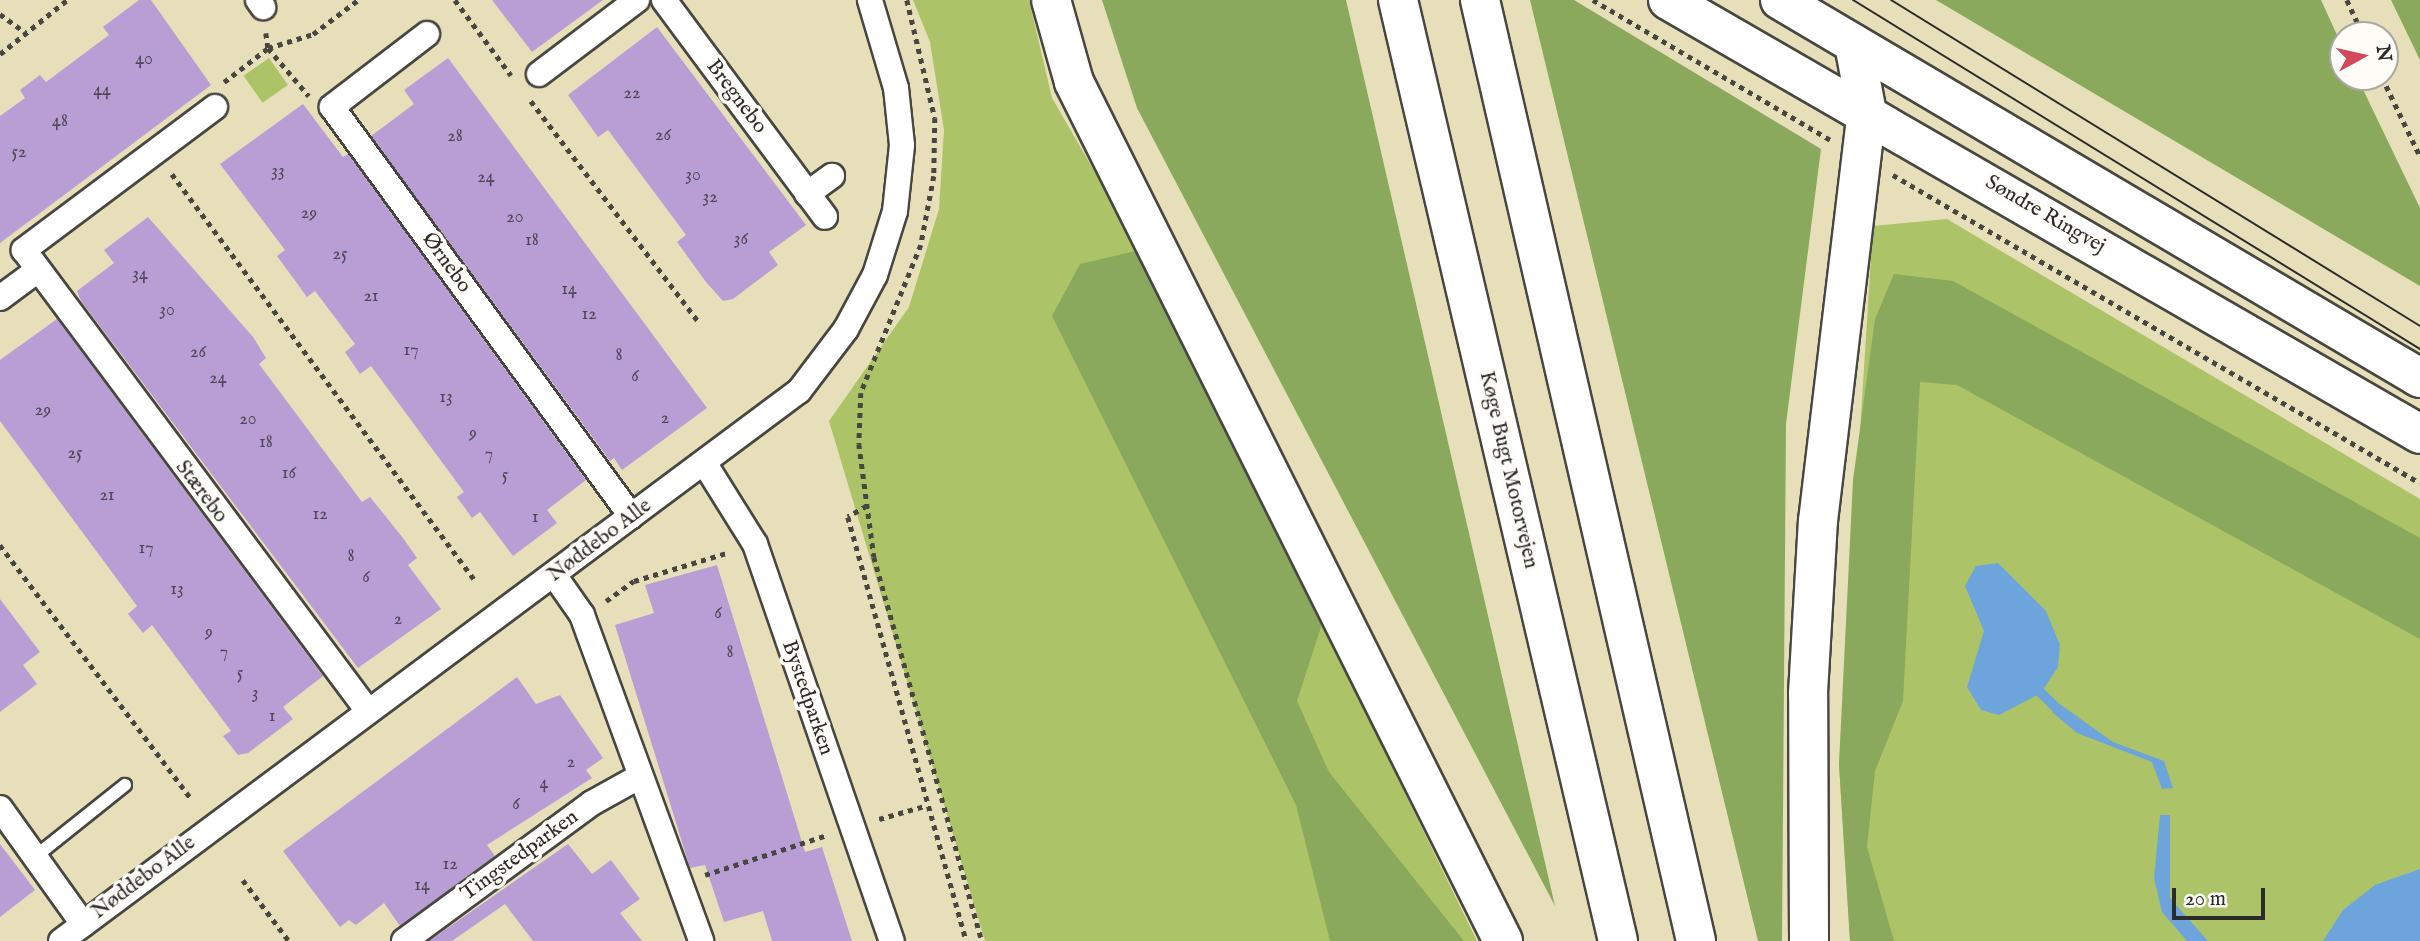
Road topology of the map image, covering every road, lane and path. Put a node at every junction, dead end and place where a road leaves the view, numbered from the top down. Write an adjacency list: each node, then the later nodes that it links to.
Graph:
1 (67, 0): 18 (path)
2 (358, 0): 21 (path)
3 (455, 0): 23 (path)
4 (637, 0): 23 (street)
5 (664, 0): 32 (street, Bregnebo)
6 (870, 0): 39 (street, Nøddebo Alle)
7 (907, 0): 41 (path)
8 (1051, 0): 66 (main road)
9 (1398, 0): 67 (main road, Køge Bugt Motorvejen)
10 (1480, 0): 68 (main road)
11 (1593, 0): 30 (path)
12 (1668, 0): 27 (main road, Søndre Ringvej)
13 (1780, 0): 20 (main road)
14 (2347, 0): 17 (path)
15 (261, 3): 21 (path)
16 (0, 14): 18 (path)
17 (2357, 21)
18 (26, 33): 22 (path)
19 (427, 34): 26 (street)
20 (1854, 44): 27 (main road); 37 (main road)
21 (268, 48): 25 (path); 26 (path)
22 (0, 54)
23 (527, 83): 36 (path)
24 (2389, 91): 29 (path)
25 (215, 107): 28 (street)
26 (332, 107): 42 (street, Ørnebo)
27 (1867, 113): 30 (main road); 38 (main road, Søndre Ringvej)
28 (155, 151): 34 (street); 46 (path)
29 (2420, 156)
30 (1862, 158): 40 (path); 69 (main road)
31 (832, 176): 32 (street)
32 (807, 194): 33 (street, Bregnebo)
33 (825, 217)
34 (35, 272): 35 (street); 48 (street, Stærebo)
35 (0, 298)
36 (698, 321)
37 (2420, 378)
38 (2420, 434)
39 (705, 464): 42 (street, Nøddebo Alle); 43 (street, Bystedparken)
40 (2420, 483)
41 (867, 506): 52 (path); 65 (path)
42 (631, 516): 45 (street, Nøddebo Alle)
43 (755, 544): 47 (path); 54 (street, Bystedparken)
44 (0, 545): 51 (path)
45 (554, 575): 47 (street); 48 (street, Nøddebo Alle)
46 (474, 579)
47 (582, 615): 49 (street)
48 (368, 711): 58 (street, Nøddebo Alle)
49 (639, 777): 57 (street); 62 (street, Tingstedparken)
50 (125, 785): 55 (lane)
51 (190, 797)
52 (925, 806): 54 (path); 64 (path)
53 (0, 808): 55 (street)
54 (851, 827): 57 (path); 63 (street, Bystedparken)
55 (36, 856): 58 (street)
56 (243, 880): 61 (path)
57 (680, 884): 59 (street)
58 (83, 924): 60 (street, Nøddebo Alle)
59 (694, 938)
60 (61, 941)
61 (289, 941)
62 (404, 941)
63 (892, 941)
64 (966, 941)
65 (982, 941)
66 (1503, 941)
67 (1618, 941)
68 (1696, 941)
69 (1808, 941)

